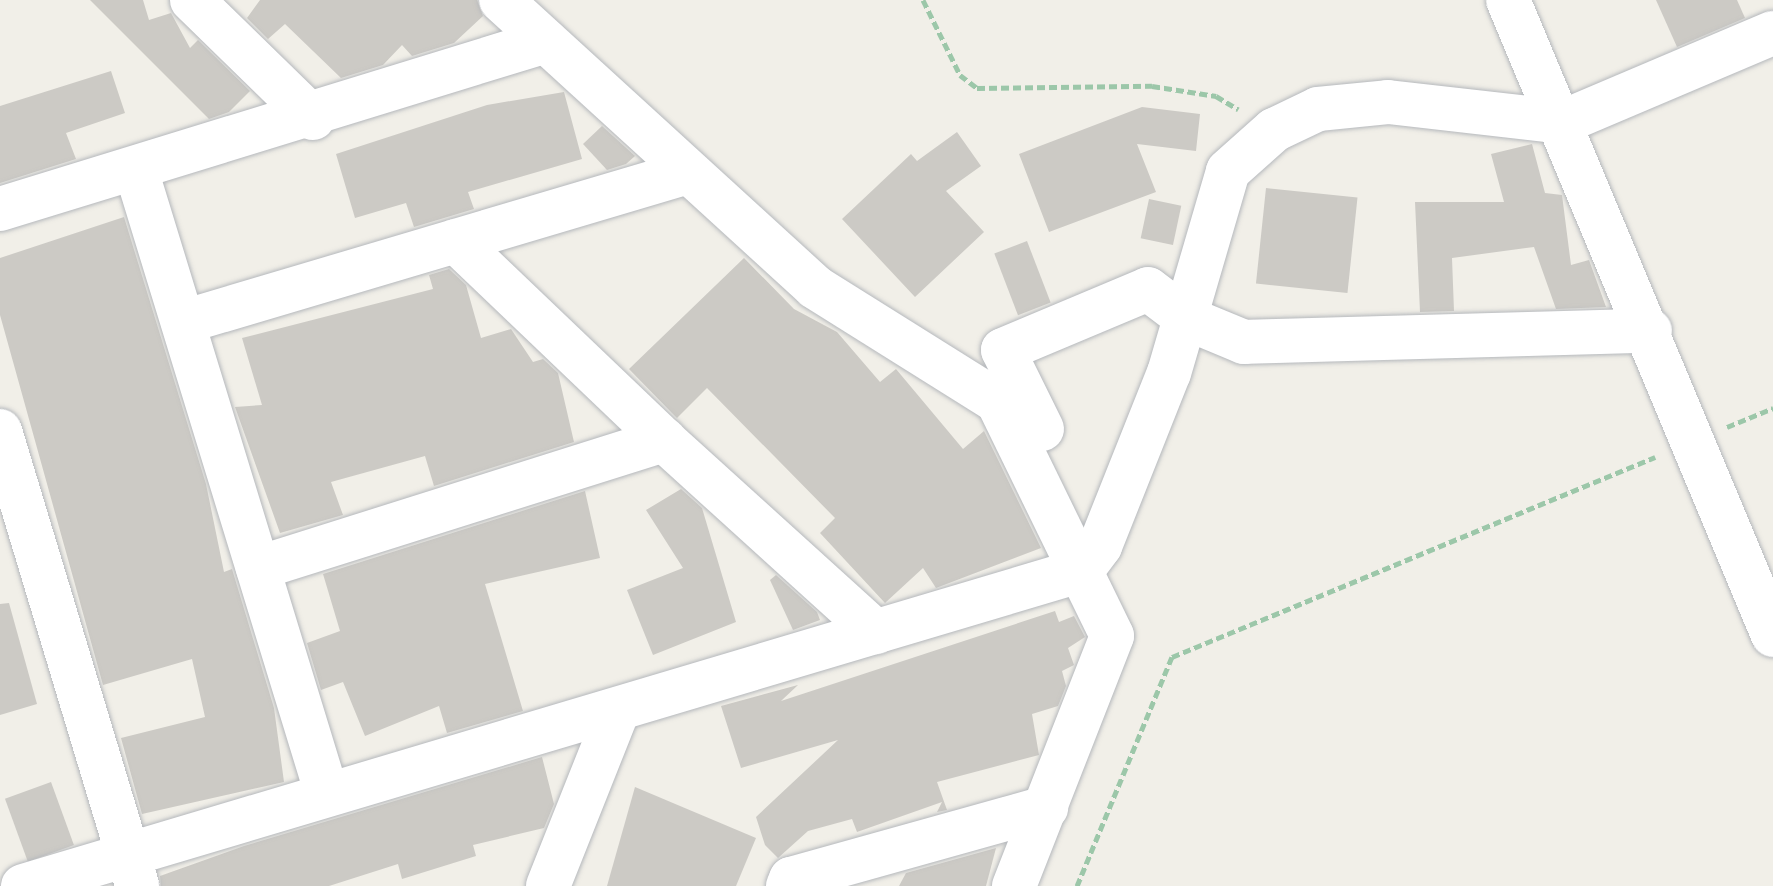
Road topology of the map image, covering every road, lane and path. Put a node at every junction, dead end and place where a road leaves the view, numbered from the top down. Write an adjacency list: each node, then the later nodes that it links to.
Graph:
1 (192, 0): 7 (street)
2 (501, 0): 6 (street)
3 (923, 0): 9 (path)
4 (1508, 0): 8 (street)
5 (1773, 33): 8 (street)
6 (546, 41): 7 (street); 11 (street)
7 (313, 118): 10 (street)
8 (1563, 122): 9 (street); 16 (street)
9 (1274, 130): 14 (street)
10 (136, 170): 12 (street); 15 (street)
11 (688, 172): 13 (street); 21 (street)
12 (0, 209)
13 (456, 241): 15 (street); 20 (street)
14 (1186, 318): 16 (street); 21 (street); 21 (street)
15 (183, 322): 22 (street)
16 (1650, 331): 19 (street)
17 (1773, 408): 19 (path)
18 (0, 431): 28 (street)
19 (1696, 439): 24 (street); 33 (path)
20 (664, 440): 22 (street); 23 (street)
21 (1091, 558): 23 (street); 27 (street)
22 (258, 568): 26 (street)
23 (876, 632): 25 (street)
24 (1773, 635)
25 (618, 710): 26 (street); 30 (street)
26 (326, 791): 28 (street)
27 (1046, 808): 31 (street); 32 (street)
28 (132, 870): 29 (street)
29 (23, 886)
30 (548, 886)
31 (788, 886)
32 (1014, 886)
33 (1077, 886)

